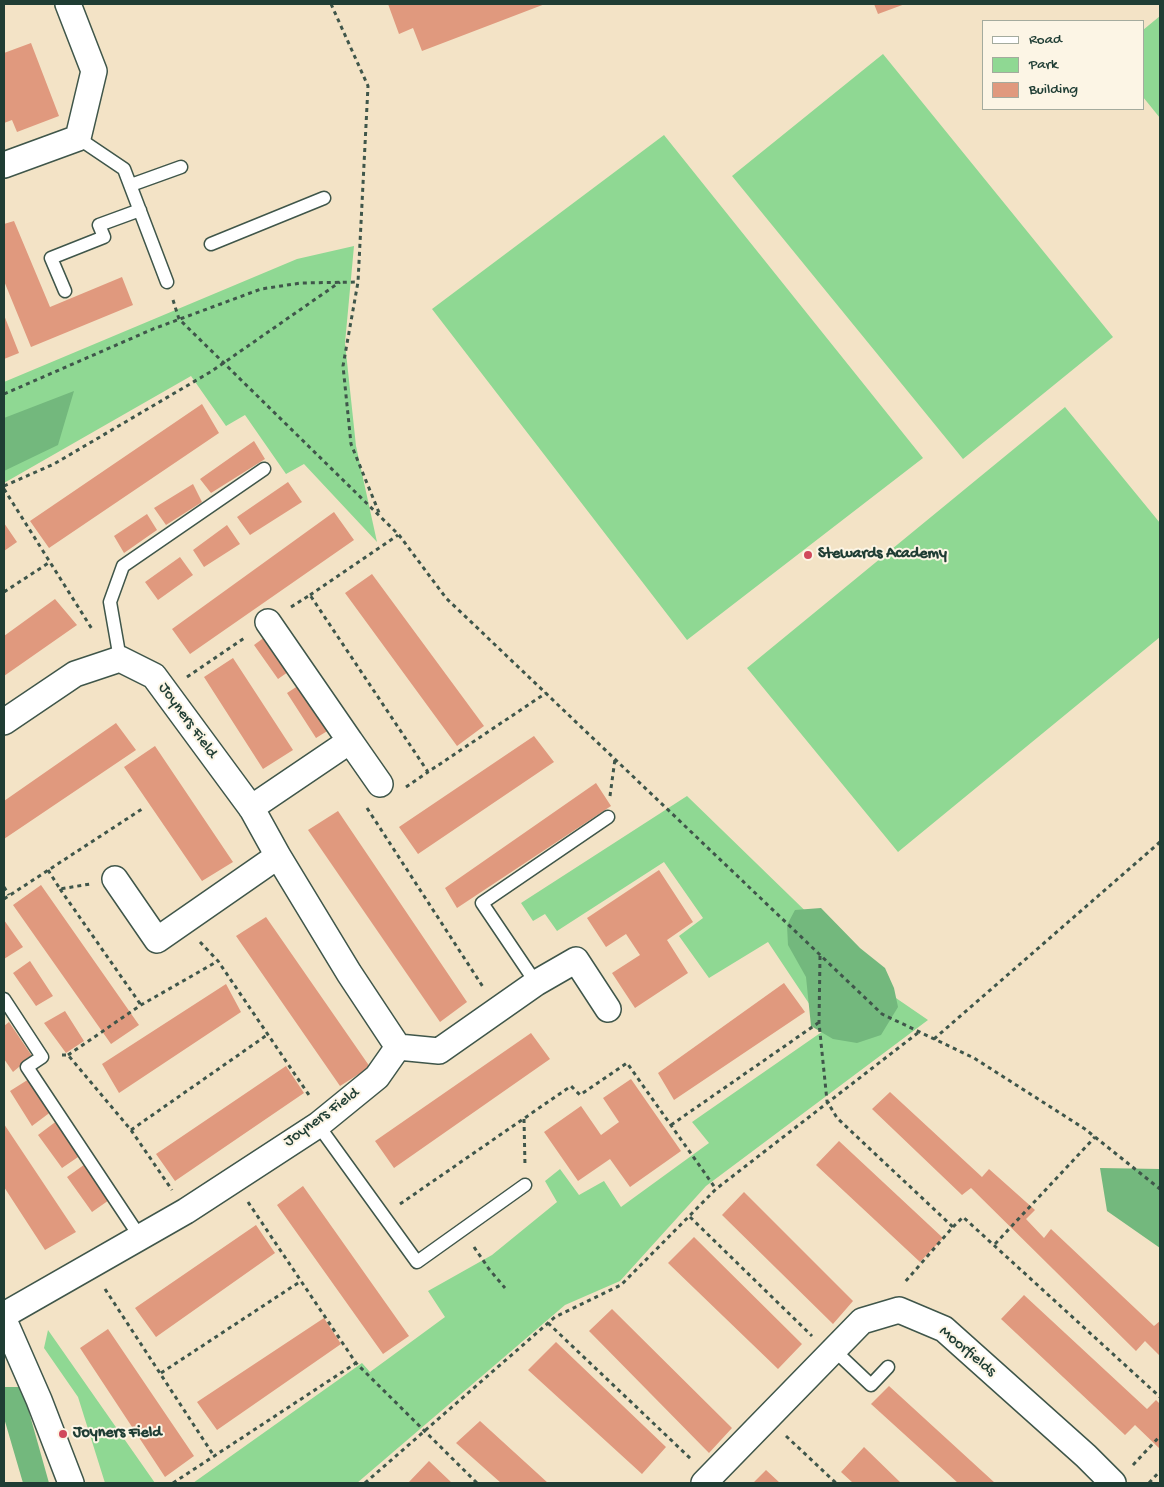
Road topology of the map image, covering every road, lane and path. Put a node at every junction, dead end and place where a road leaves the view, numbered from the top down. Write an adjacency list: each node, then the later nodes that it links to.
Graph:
1 (68, 4): 3 (street)
2 (331, 4): 12 (path)
3 (78, 138): 4 (street); 6 (lane)
4 (4, 165)
5 (181, 167): 6 (lane)
6 (130, 185): 8 (lane)
7 (324, 198): 9 (lane)
8 (140, 210): 10 (lane); 13 (lane)
9 (211, 244)
10 (167, 282): 14 (path)
11 (340, 282): 12 (path); 14 (path); 15 (path)
12 (358, 282): 19 (path)
13 (64, 291)
14 (179, 319): 15 (path); 16 (path)
15 (224, 363): 18 (path); 19 (path)
16 (4, 394)
17 (264, 469): 25 (lane)
18 (4, 488): 21 (path)
19 (381, 518): 20 (path)
20 (398, 535): 23 (path); 27 (path)
21 (50, 562): 22 (path); 25 (path)
22 (4, 592)
23 (310, 595): 24 (path); 27 (path)
24 (268, 622): 26 (path); 29 (street)
25 (116, 660): 26 (street, Joyners Field); 28 (street)
26 (166, 692): 33 (street, Joyners Field)
27 (546, 693): 30 (path)
28 (4, 722)
29 (350, 741): 31 (street); 33 (street)
30 (614, 759): 35 (path); 45 (path)
31 (380, 784)
32 (364, 804): 51 (path)
33 (251, 808): 37 (street, Joyners Field)
34 (142, 809): 38 (path)
35 (608, 817): 47 (lane)
36 (1160, 842): 55 (path)
37 (278, 856): 44 (street); 56 (street, Joyners Field)
38 (48, 870): 41 (path); 42 (path)
39 (115, 879): 41 (path); 44 (street)
40 (4, 887): 42 (path)
41 (60, 889): 49 (path)
42 (9, 895): 43 (path)
43 (4, 899)
44 (181, 923): 46 (path)
45 (820, 956): 52 (path); 53 (path)
46 (218, 961): 49 (path); 54 (path)
47 (536, 983): 50 (street); 51 (street)
48 (4, 999): 58 (lane)
49 (140, 1005): 57 (path)
50 (608, 1009)
51 (498, 1011): 56 (street)
52 (819, 1023): 59 (path); 62 (path)
53 (919, 1032): 55 (path); 59 (path)
54 (268, 1034): 61 (path); 63 (path)
55 (934, 1039): 64 (path)
56 (398, 1047): 61 (street, Joyners Field)
57 (68, 1055): 58 (path); 63 (path)
58 (42, 1057): 74 (lane)
59 (827, 1101): 67 (path); 72 (path)
60 (524, 1119): 62 (path); 66 (path); 70 (path)
61 (322, 1122): 65 (street, Joyners Field); 70 (lane)
62 (671, 1125): 67 (path)
63 (131, 1130): 69 (path)
64 (1095, 1137): 68 (path); 75 (path)
65 (233, 1180): 69 (street, Joyners Field); 77 (path)
66 (525, 1185): 73 (lane)
67 (716, 1189): 71 (path)
68 (1160, 1189)
69 (186, 1211): 74 (street, Joyners Field)
70 (384, 1216): 73 (lane)
71 (690, 1217): 82 (path); 83 (path)
72 (953, 1227): 75 (path); 79 (path)
73 (463, 1229): 78 (path)
74 (140, 1236): 76 (street, Joyners Field)
75 (995, 1244): 87 (path)
76 (90, 1265): 80 (street, Joyners Field); 86 (path)
77 (301, 1281): 84 (path); 86 (path)
78 (505, 1288)
79 (888, 1313): 83 (street, Moorfields); 93 (street, Moorfields)
80 (4, 1315)
81 (4, 1320): 95 (street)
82 (548, 1323): 89 (path); 94 (path)
83 (832, 1352): 85 (lane); 88 (street, Moorfields)
84 (356, 1363): 89 (path); 91 (path)
85 (888, 1367)
86 (161, 1373): 91 (path)
87 (1160, 1398)
88 (767, 1418): 94 (street, Moorfields); 99 (path)
89 (425, 1432): 97 (path); 98 (path)
90 (1160, 1436): 93 (path)
91 (214, 1456): 96 (path)
92 (1160, 1471): 100 (path)
93 (1120, 1477)
94 (707, 1480)
95 (71, 1483)
96 (173, 1483)
97 (365, 1483)
98 (477, 1483)
99 (836, 1483)
100 (1149, 1483)

